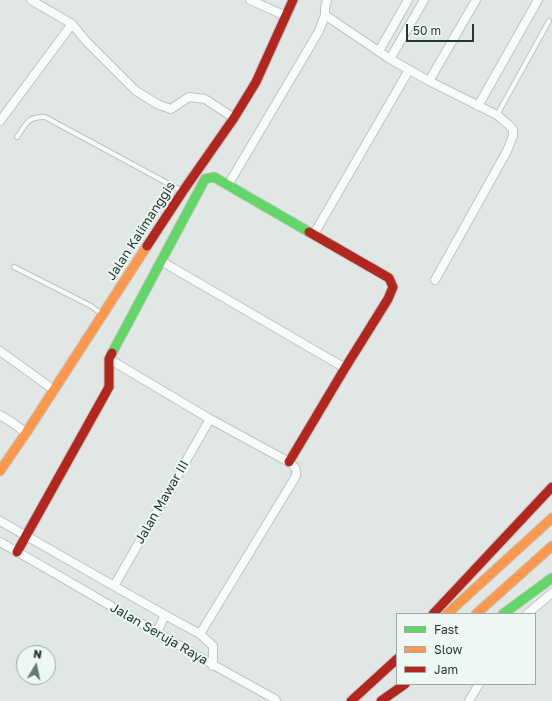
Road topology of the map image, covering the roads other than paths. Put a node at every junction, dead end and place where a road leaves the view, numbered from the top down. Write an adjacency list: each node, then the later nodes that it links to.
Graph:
1 (31, 0): 12 (street)
2 (250, 0): 10 (street)
3 (293, 0): 10 (main road, Jalan Kalimanggis)
4 (327, 0): 9 (street)
5 (408, 0): 13 (street)
6 (424, 0): 14 (street)
7 (476, 0): 16 (street)
8 (538, 0): 17 (street)
9 (325, 15): 13 (street); 22 (street)
10 (286, 16): 19 (main road, Jalan Kalimanggis)
11 (549, 21): 18 (lane)
12 (72, 24): 19 (street); 20 (street)
13 (379, 52): 14 (street)
14 (390, 59): 15 (street)
15 (410, 70): 16 (street); 24 (street)
16 (429, 81): 17 (street)
17 (478, 106): 18 (street)
18 (497, 115): 27 (street)
19 (234, 118): 23 (main road, Jalan Kalimanggis)
20 (0, 121)
21 (17, 137): 23 (lane)
22 (228, 185): 24 (main road); 25 (main road)
23 (183, 191): 28 (main road, Jalan Kalimanggis)
24 (314, 234): 31 (main road)
25 (161, 261): 30 (main road); 31 (street)
26 (14, 267): 28 (lane)
27 (435, 280)
28 (102, 315): 32 (main road, Jalan Kalimanggis)
29 (0, 351): 32 (street)
30 (109, 359): 34 (street); 41 (main road)
31 (345, 368): 36 (main road)
32 (54, 390): 35 (main road, Jalan Kalimanggis)
33 (0, 415): 35 (street)
34 (210, 419): 36 (street); 46 (street, Jalan Mawar III)
35 (26, 434): 37 (main road, Jalan Kalimanggis)
36 (289, 462): 55 (street)
37 (0, 471)
38 (552, 487): 48 (main road)
39 (552, 518): 49 (main road)
40 (0, 521): 41 (street, Jalan Seruja Raya)
41 (26, 536): 44 (main road); 46 (street, Jalan Seruja Raya)
42 (0, 542): 44 (street, Jalan Seruja Raya)
43 (552, 546): 50 (main road)
44 (17, 552): 54 (street, Jalan Seruja Raya)
45 (552, 578): 51 (main road)
46 (114, 586): 53 (street, Jalan Seruja Raya)
47 (552, 593): 52 (street)
48 (434, 613)
49 (448, 613)
50 (477, 613)
51 (504, 613)
52 (528, 613)
53 (165, 615): 54 (street); 55 (street, Jalan Seruja Raya)
54 (157, 632): 58 (street, Jalan Seruja Raya)
55 (200, 634): 58 (street, Jalan Seruja Raya)
56 (396, 654): 62 (main road)
57 (396, 660): 62 (main road)
58 (213, 666): 63 (street)
59 (397, 685): 65 (main road)
60 (404, 685): 65 (main road)
61 (478, 685): 66 (street)
62 (360, 693): 64 (main road)
63 (276, 701)
64 (351, 701)
65 (380, 701)
66 (469, 701)

